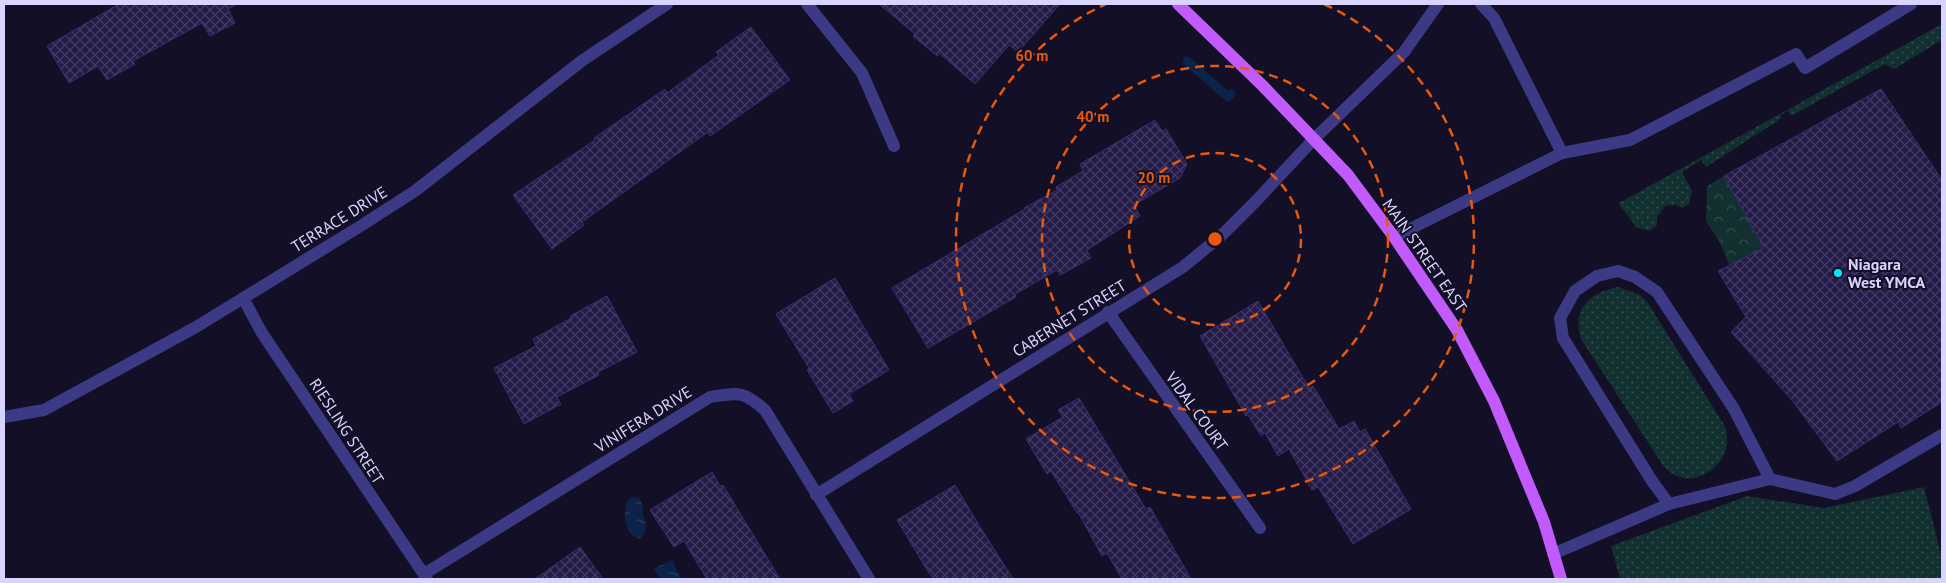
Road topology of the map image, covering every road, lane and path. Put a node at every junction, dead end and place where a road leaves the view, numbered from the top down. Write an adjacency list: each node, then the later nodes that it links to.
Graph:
1 (667, 4): 11 (street, TERRACE DRIVE)
2 (807, 4): 8 (street)
3 (1178, 4): 7 (main road, MAIN STREET EAST)
4 (1438, 4): 7 (street, CABERNET STREET)
5 (1480, 4): 9 (street)
6 (1911, 4): 9 (street)
7 (1314, 139): 10 (main road, MAIN STREET EAST); 12 (street, CABERNET STREET)
8 (894, 146)
9 (1562, 153): 10 (street)
10 (1394, 237): 19 (main road, MAIN STREET EAST)
11 (244, 298): 13 (street, TERRACE DRIVE); 20 (street, RIESLING STREET)
12 (1108, 312): 16 (street, CABERNET STREET); 18 (street, VIDAL COURT)
13 (4, 417)
14 (1942, 435): 15 (street)
15 (1770, 479): 17 (street); 17 (street)
16 (816, 495): 20 (street, VINIFERA DRIVE); 21 (street, VINIFERA DRIVE)
17 (1669, 504): 19 (street)
18 (1260, 528)
19 (1553, 554): 22 (main road, MAIN STREET EAST)
20 (426, 577)
21 (869, 579)
22 (1561, 579)

